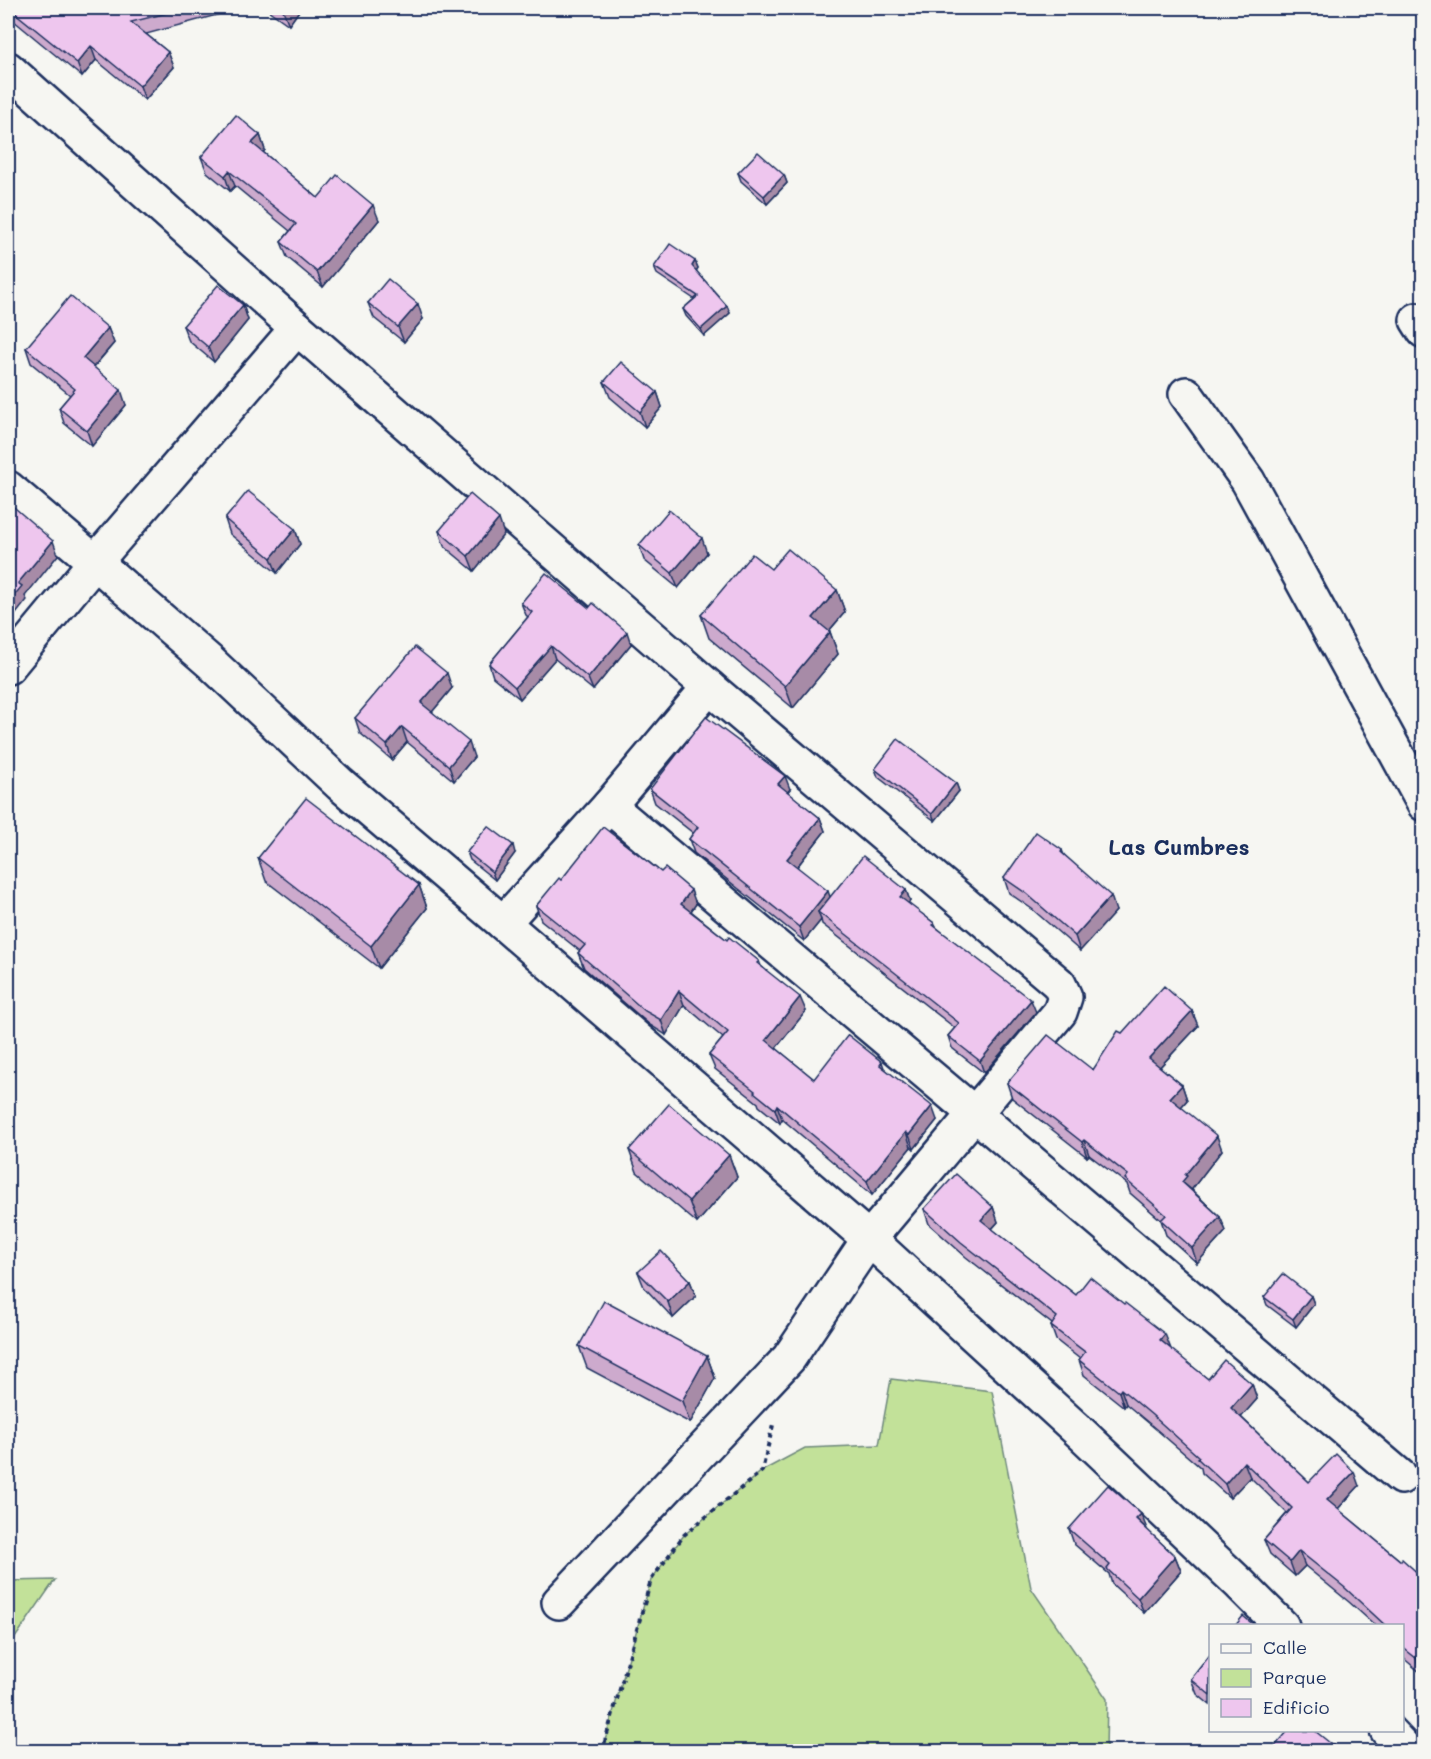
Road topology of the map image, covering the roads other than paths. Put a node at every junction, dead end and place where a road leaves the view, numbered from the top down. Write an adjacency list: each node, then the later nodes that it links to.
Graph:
1 (8, 69): 2 (street)
2 (297, 328): 5 (street); 7 (street)
3 (1186, 394): 8 (street)
4 (8, 488): 5 (street)
5 (95, 562): 6 (street); 10 (street)
6 (8, 667)
7 (709, 687): 9 (street); 11 (street)
8 (1424, 804)
9 (609, 806): 10 (street); 11 (street)
10 (503, 923): 12 (street)
11 (975, 1114): 12 (street); 13 (street)
12 (868, 1239): 14 (street); 15 (street)
13 (1401, 1477)
14 (559, 1602)
15 (1280, 1624)
16 (1388, 1732): 18 (street)
17 (1424, 1738): 19 (street)
18 (1408, 1752)
19 (1414, 1752)

